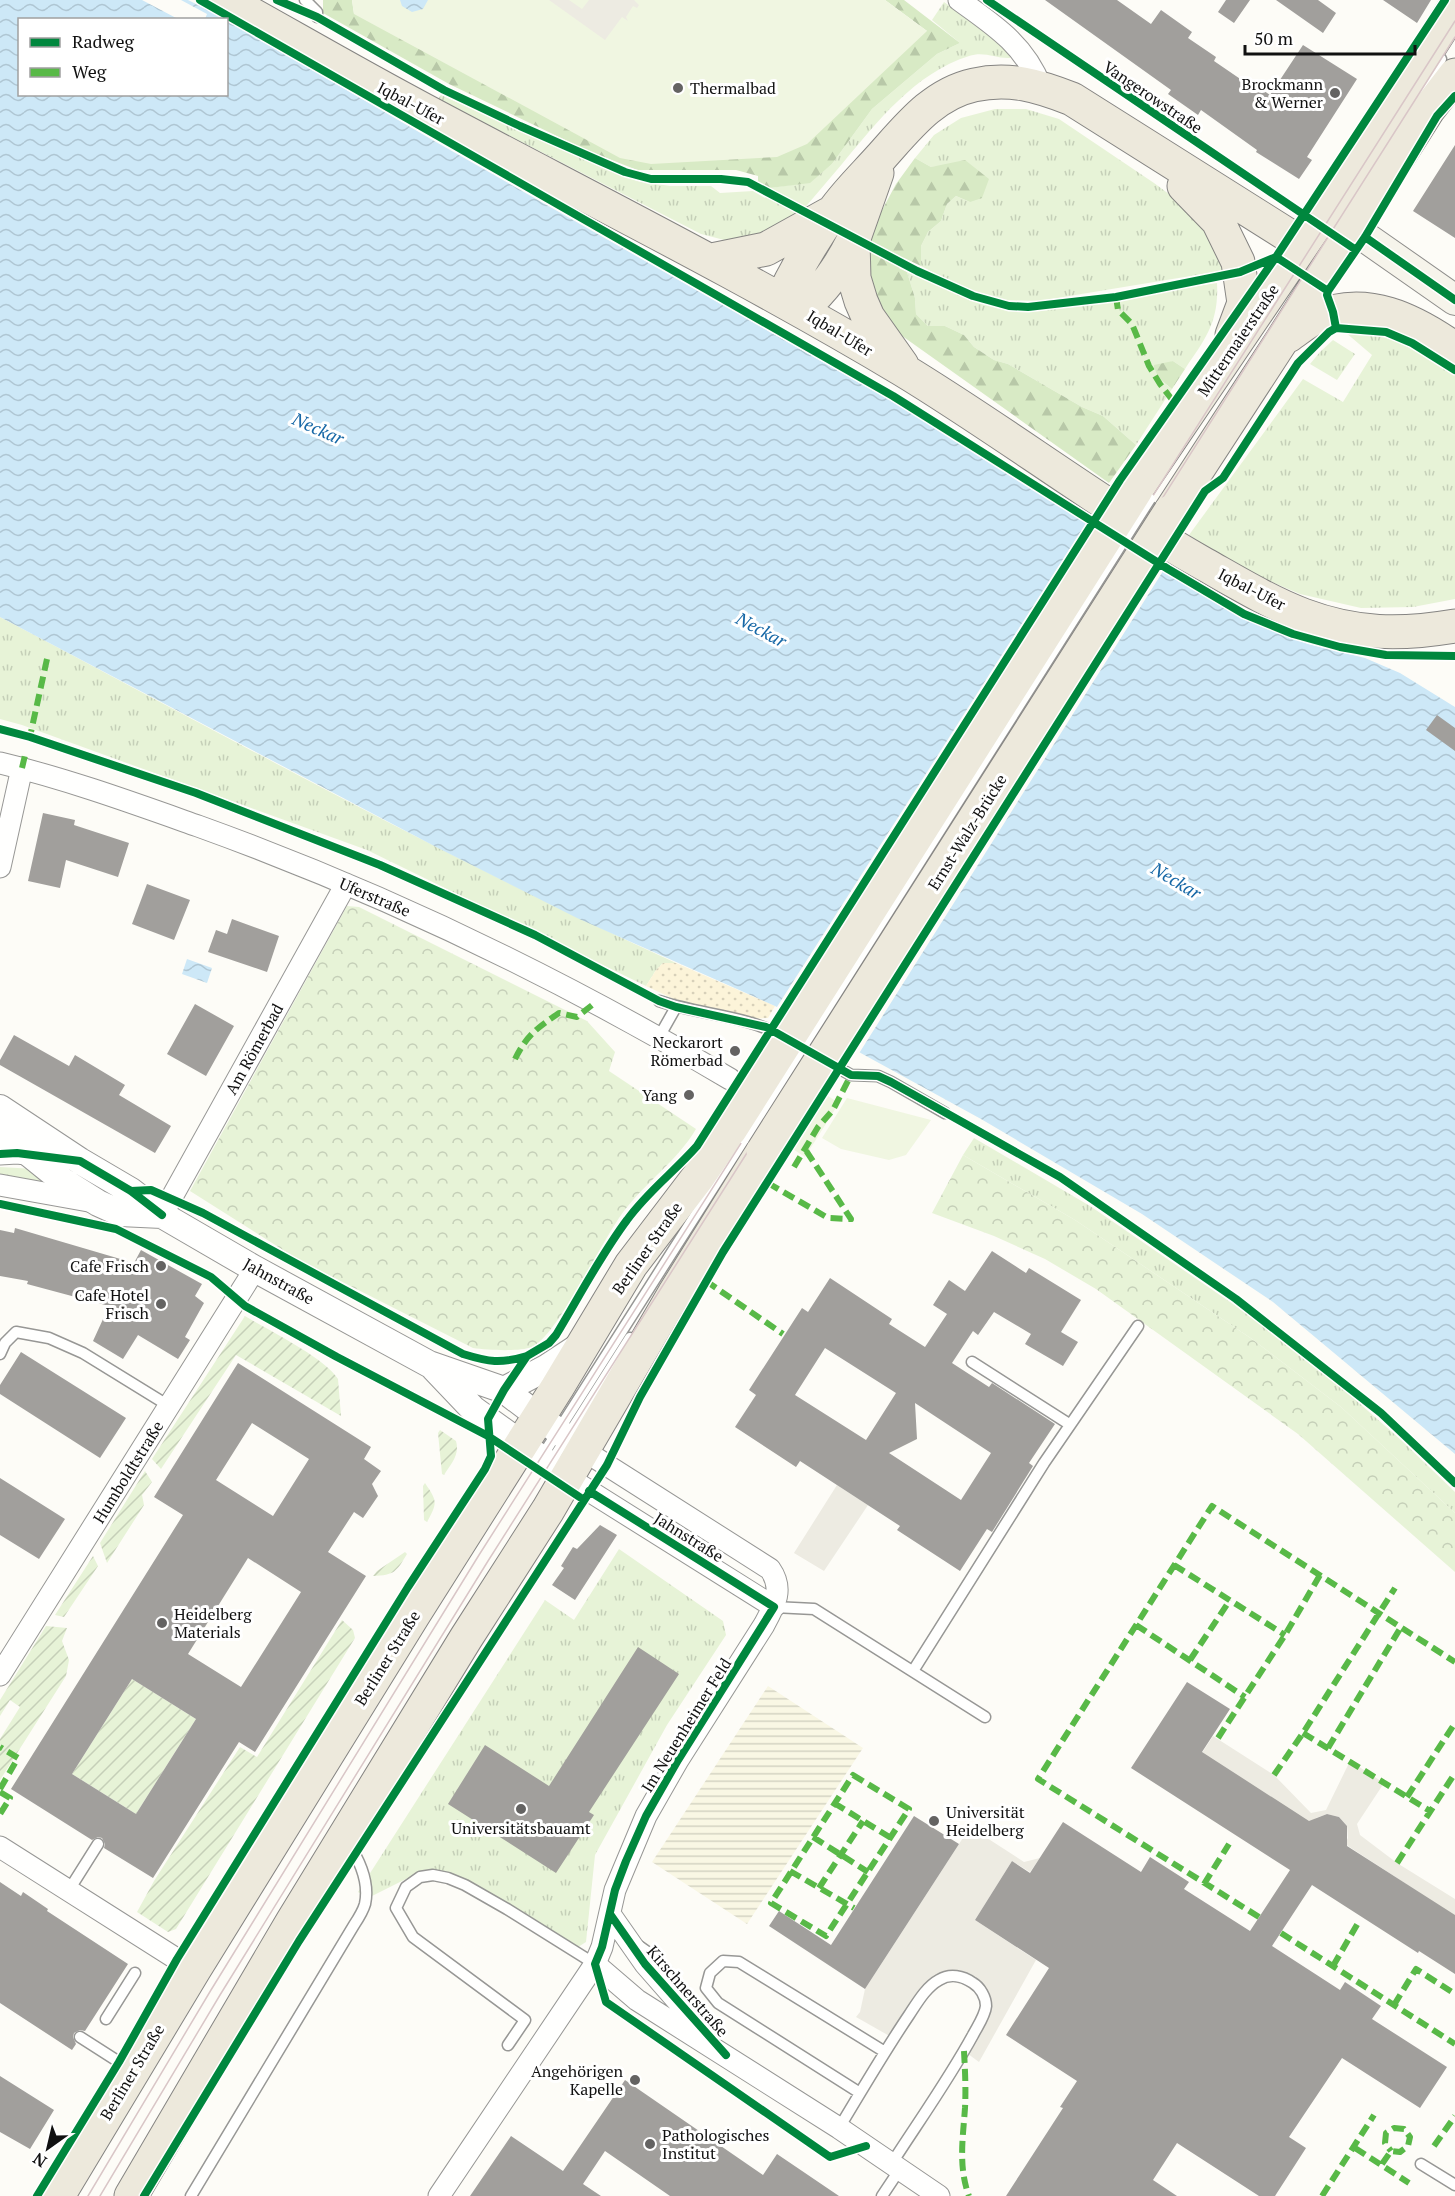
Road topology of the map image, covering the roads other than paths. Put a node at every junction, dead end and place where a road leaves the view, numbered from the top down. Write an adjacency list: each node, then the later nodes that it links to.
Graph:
1 (226, 0): 14 (main road, Iqbal-Ufer)
2 (305, 0): 5 (lane)
3 (959, 0): 7 (street)
4 (1455, 8): 13 (main road, Mittermaierstraße)
5 (317, 16)
6 (1452, 61): 8 (lane); 13 (main road, Mittermaierstraße)
7 (1041, 87): 9 (main road); 10 (main road)
8 (1405, 116)
9 (1107, 121): 13 (main road); 19 (main road)
10 (884, 154): 11 (main road); 12 (main road)
11 (834, 211): 14 (main road); 16 (main road)
12 (853, 241): 16 (main road); 20 (main road)
13 (1320, 249): 15 (main road); 17 (main road, Mittermaierstraße); 19 (main road, Mittermaierstraße)
14 (712, 260): 16 (main road, Iqbal-Ufer)
15 (1455, 300)
16 (792, 304): 20 (main road, Iqbal-Ufer)
17 (1282, 340): 18 (main road); 21 (main road, Mittermaierstraße)
18 (1455, 349)
19 (1220, 365): 21 (main road, Mittermaierstraße)
20 (907, 373): 22 (main road, Iqbal-Ufer)
21 (1154, 499): 34 (main road, bridge)
22 (1455, 626)
23 (0, 763): 24 (street, Uferstraße)
24 (22, 768): 25 (street); 26 (street, Uferstraße)
25 (0, 867)
26 (346, 884): 29 (street, Uferstraße); 40 (street, Am Römerbad)
27 (659, 1001): 28 (lane)
28 (676, 1007): 29 (lane); 32 (lane)
29 (659, 1037): 30 (street, Uferstraße)
30 (730, 1079)
31 (0, 1108): 37 (street)
32 (945, 1113)
33 (0, 1130): 36 (street)
34 (747, 1141): 43 (main road, Berliner Straße); 50 (main road, Berliner Straße)
35 (0, 1154): 36 (street, Jahnstraße)
36 (28, 1154): 37 (street, Jahnstraße); 39 (street, Jahnstraße)
37 (80, 1161): 40 (street, Jahnstraße)
38 (0, 1185): 39 (street, Jahnstraße)
39 (98, 1203): 40 (street, Jahnstraße)
40 (162, 1215): 41 (street, Jahnstraße)
41 (255, 1269): 46 (street, Jahnstraße); 48 (street, Humboldtstraße)
42 (1138, 1326): 49 (lane)
43 (584, 1343): 47 (street); 50 (main road, Berliner Straße)
44 (0, 1354): 48 (lane)
45 (972, 1362): 49 (lane)
46 (429, 1364): 47 (street, Jahnstraße); 50 (street, Jahnstraße)
47 (504, 1390): 50 (street, Jahnstraße)
48 (169, 1406): 53 (street, Humboldtstraße)
49 (1069, 1424): 52 (lane)
50 (553, 1448): 51 (street, Jahnstraße); 51 (street, Jahnstraße); 55 (main road, Berliner Straße); 62 (main road, Berliner Straße)
51 (774, 1607): 52 (lane); 59 (street, Im Neuenheimer Feld)
52 (913, 1671): 54 (lane)
53 (0, 1675)
54 (985, 1717)
55 (344, 1838): 78 (main road, Berliner Straße); 79 (lane)
56 (98, 1844): 58 (lane)
57 (0, 1847): 58 (street)
58 (69, 1890): 62 (street)
59 (610, 1914): 60 (street, Kirschnerstraße); 61 (street, Im Neuenheimer Feld)
60 (629, 1940): 64 (street, Kirschnerstraße); 70 (lane)
61 (595, 1964): 65 (street, Kirschnerstraße); 68 (lane); 80 (street, Im Neuenheimer Feld)
62 (194, 1970): 71 (main road, Berliner Straße)
63 (135, 1973): 66 (lane)
64 (669, 1992): 65 (lane, Kirschnerstraße); 70 (street, Kirschnerstraße)
65 (654, 2012): 70 (street, Kirschnerstraße)
66 (106, 2019)
67 (80, 2037): 71 (lane)
68 (508, 2044)
69 (885, 2052): 72 (lane); 72 (lane); 75 (lane)
70 (726, 2055): 73 (street, Kirschnerstraße)
71 (133, 2071): 77 (main road, Berliner Straße)
72 (860, 2093): 73 (lane)
73 (839, 2128): 75 (street, Kirschnerstraße)
74 (1421, 2164): 76 (lane)
75 (896, 2166): 81 (lane); 82 (street, Kirschnerstraße)
76 (1455, 2186)
77 (58, 2196)
78 (131, 2196)
79 (191, 2196)
80 (439, 2196)
81 (882, 2196)
82 (939, 2196)

